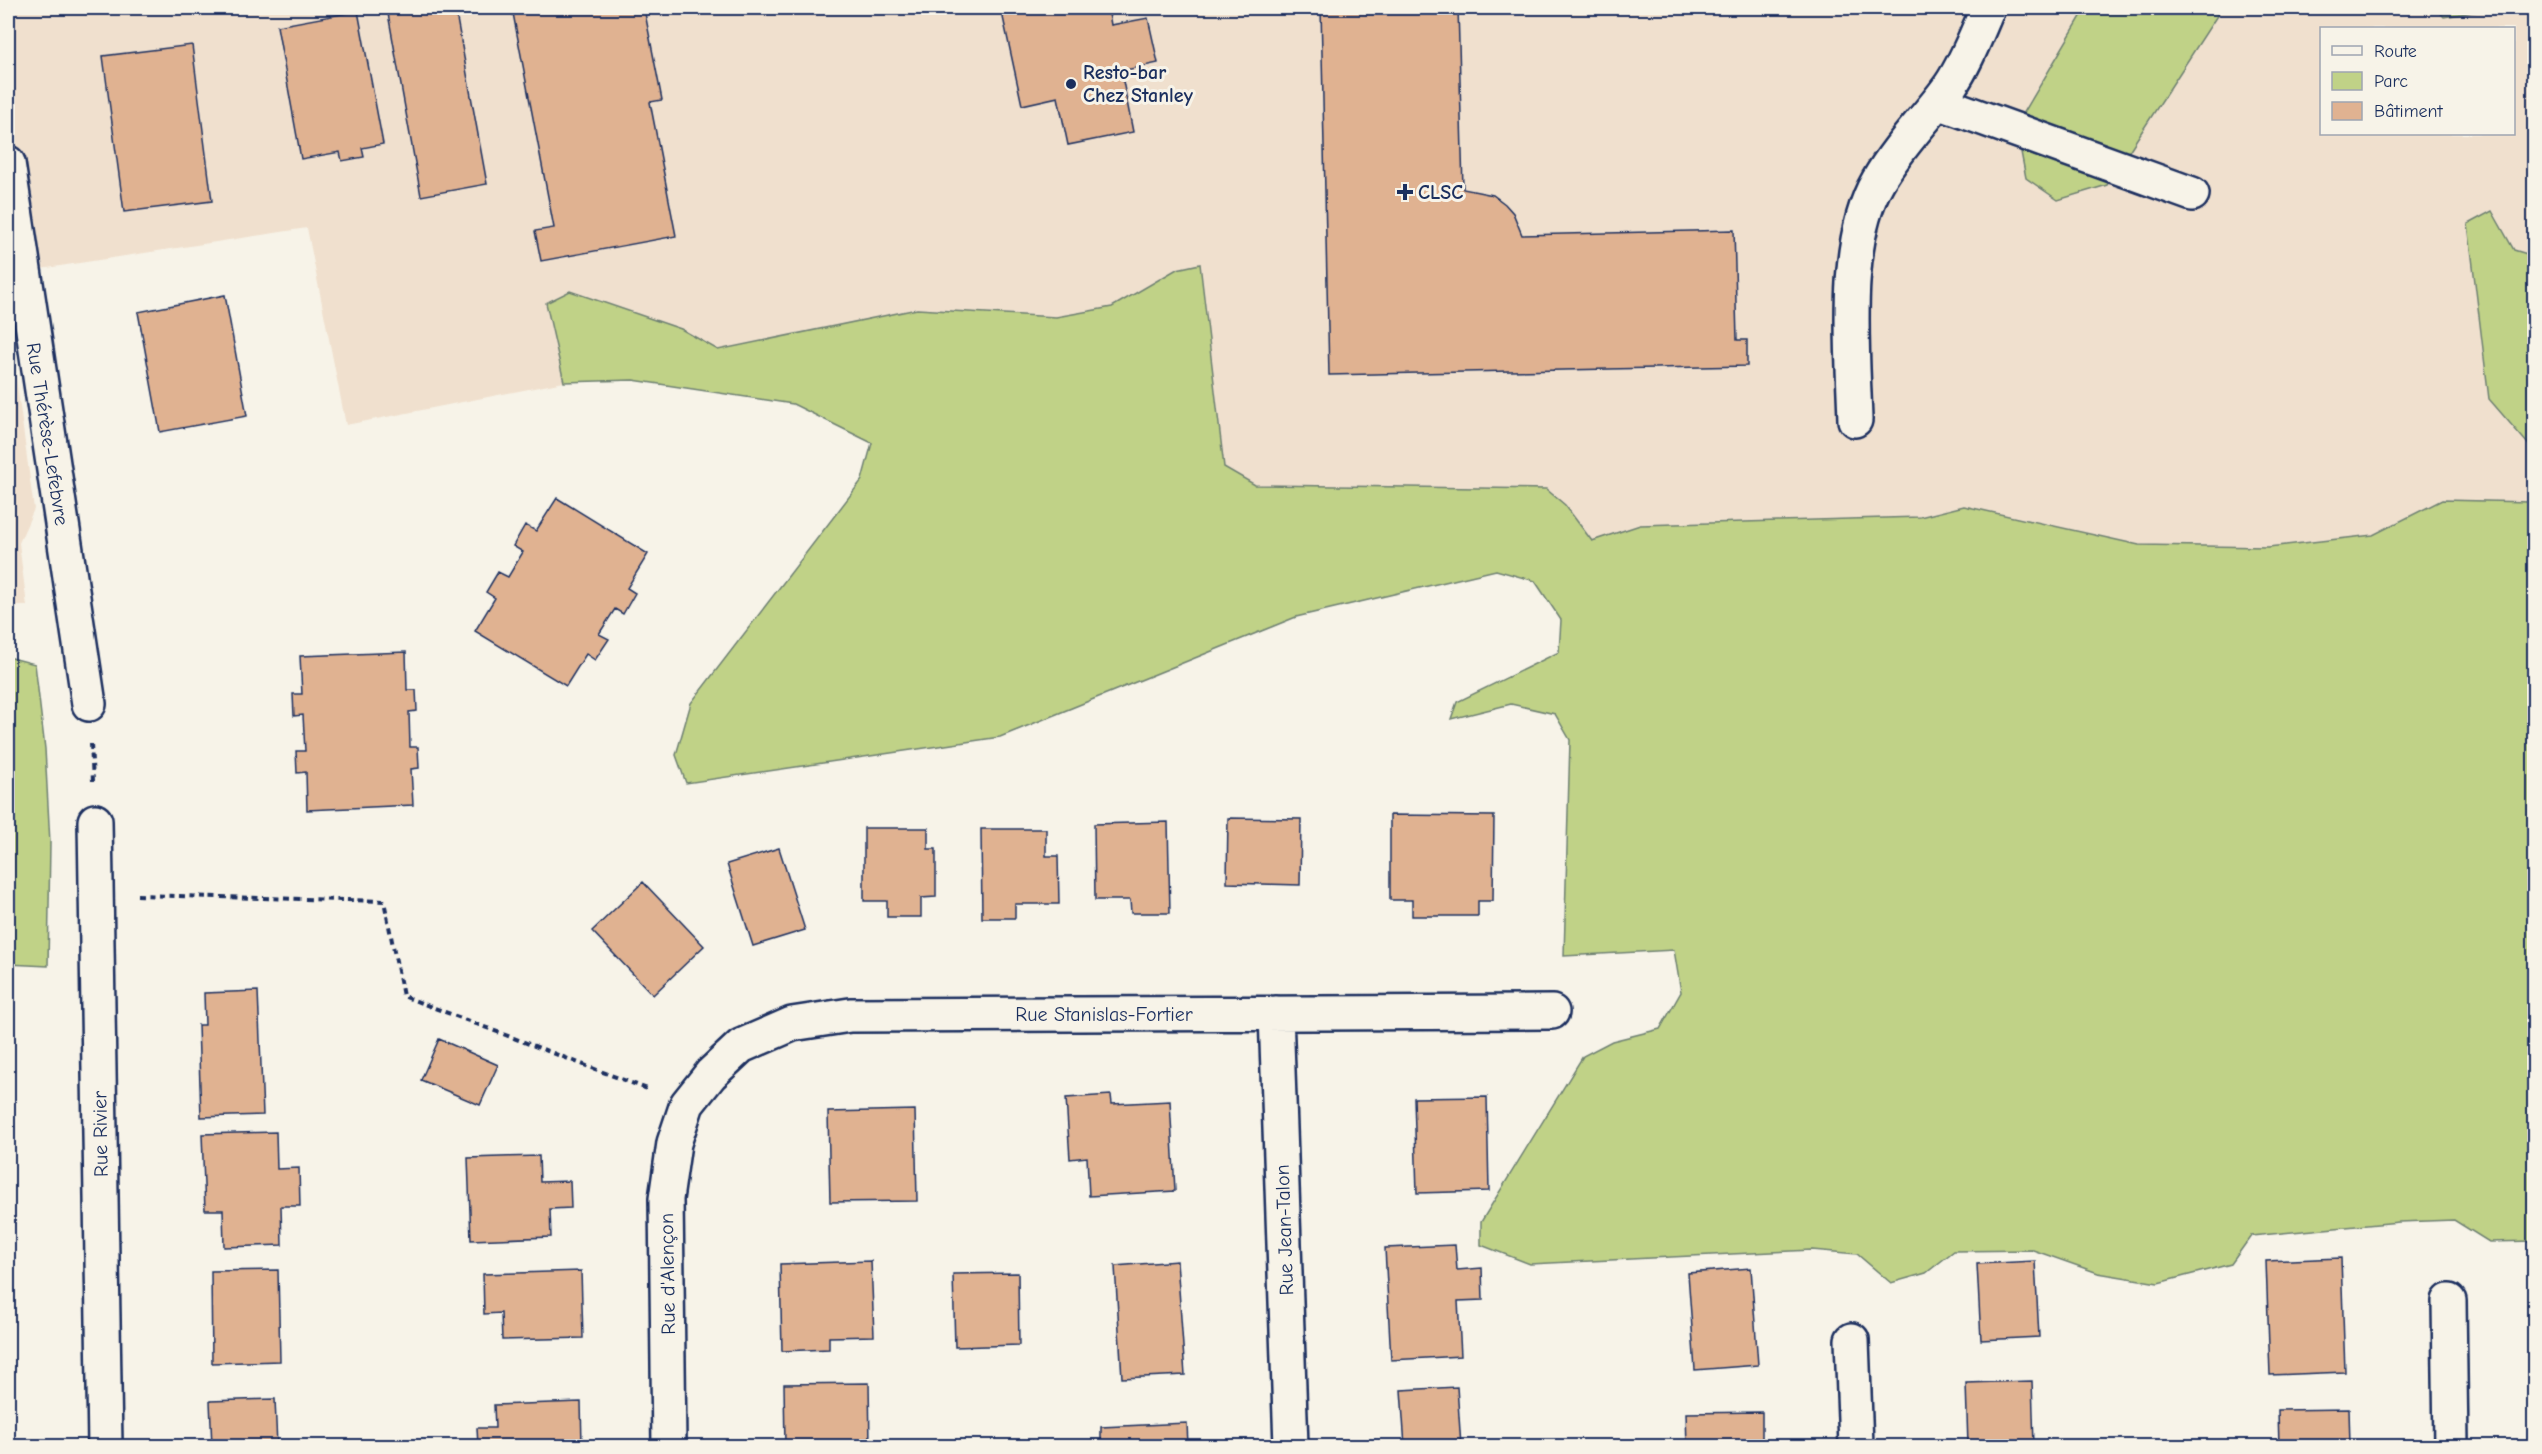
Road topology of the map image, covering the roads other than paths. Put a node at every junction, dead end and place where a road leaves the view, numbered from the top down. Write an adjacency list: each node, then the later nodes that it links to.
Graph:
1 (1988, 8): 2 (street)
2 (1938, 102): 4 (street); 5 (street)
3 (8, 163): 6 (street, Rue Thérèse-Lefebvre)
4 (2192, 194)
5 (1855, 420)
6 (89, 704)
7 (95, 821): 13 (street, Rue Rivier)
8 (1552, 1012): 9 (street, Rue Stanislas-Fortier)
9 (1276, 1013): 10 (street, Rue Stanislas-Fortier); 15 (street, Rue Jean-Talon)
10 (687, 1104): 14 (street, Rue d'Alençon)
11 (2448, 1301): 17 (street)
12 (1852, 1340): 16 (street)
13 (105, 1446)
14 (669, 1446)
15 (1291, 1446)
16 (1856, 1446)
17 (2451, 1446)

